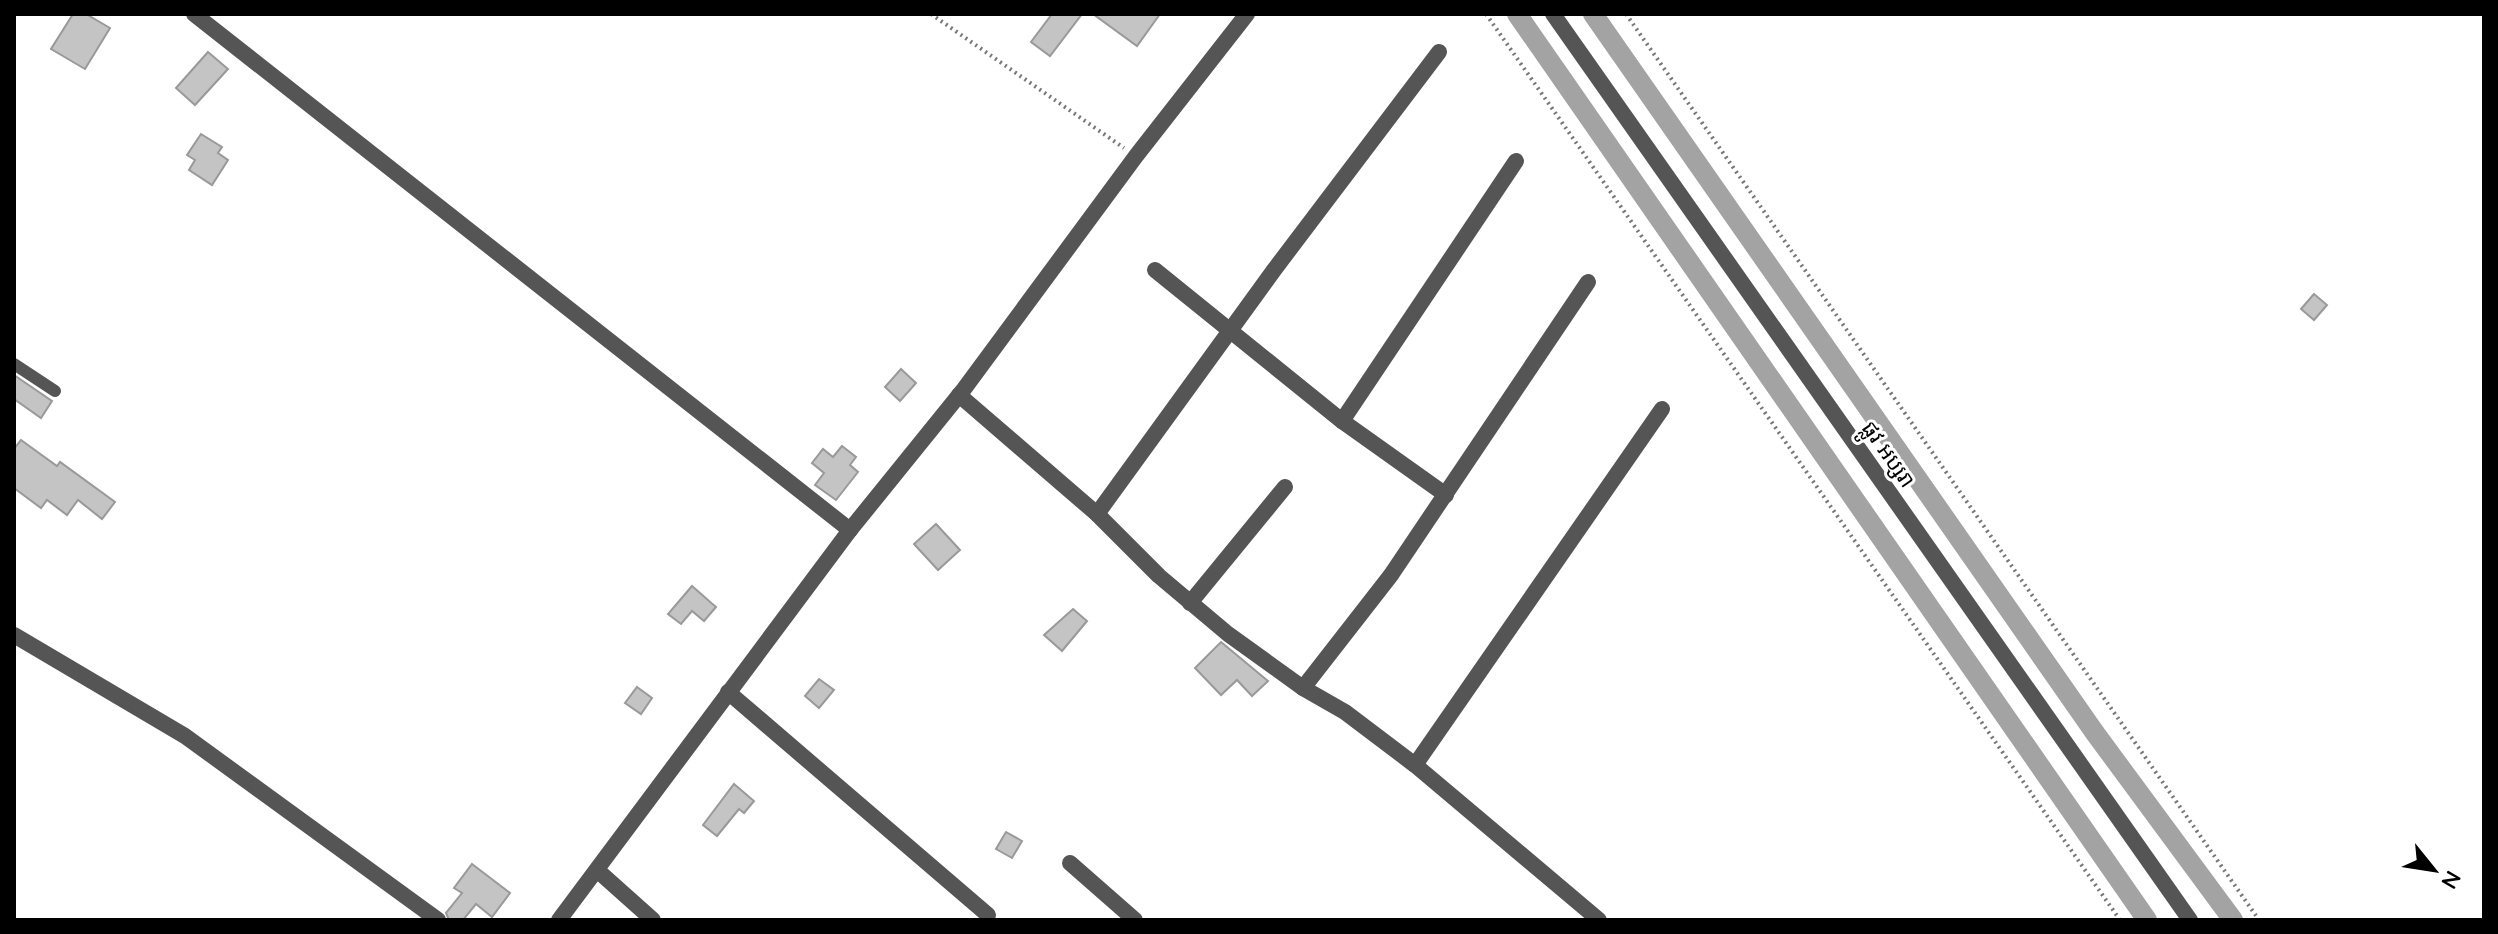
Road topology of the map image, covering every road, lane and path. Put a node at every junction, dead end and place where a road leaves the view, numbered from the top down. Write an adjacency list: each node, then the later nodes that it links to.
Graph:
1 (194, 14): 21 (street)
2 (931, 14): 8 (path)
3 (1247, 14): 8 (street)
4 (1486, 14): 35 (path)
5 (1553, 14): 36 (street, ផ្លូវ អប្សរា)
6 (1626, 14): 37 (path)
7 (1439, 52): 12 (street)
8 (1136, 156): 15 (street)
9 (1516, 161): 17 (street)
10 (1155, 270): 12 (street)
11 (1588, 282): 19 (street)
12 (1230, 331): 17 (street); 20 (street)
13 (14, 364): 14 (lane)
14 (55, 391)
15 (959, 395): 20 (street); 21 (street)
16 (1662, 409): 26 (street)
17 (1342, 421): 19 (street)
18 (1285, 487): 22 (street)
19 (1446, 495): 24 (street)
20 (1097, 514): 22 (street)
21 (850, 530): 25 (street)
22 (1190, 603): 24 (street)
23 (14, 635): 30 (street)
24 (1303, 688): 26 (street)
25 (728, 692): 28 (street); 29 (street)
26 (1415, 765): 34 (street)
27 (1070, 863): 33 (street)
28 (597, 870): 31 (street); 32 (street)
29 (988, 915)
30 (438, 920)
31 (559, 920)
32 (653, 920)
33 (1135, 920)
34 (1599, 920)
35 (2120, 920)
36 (2190, 920)
37 (2259, 920)

